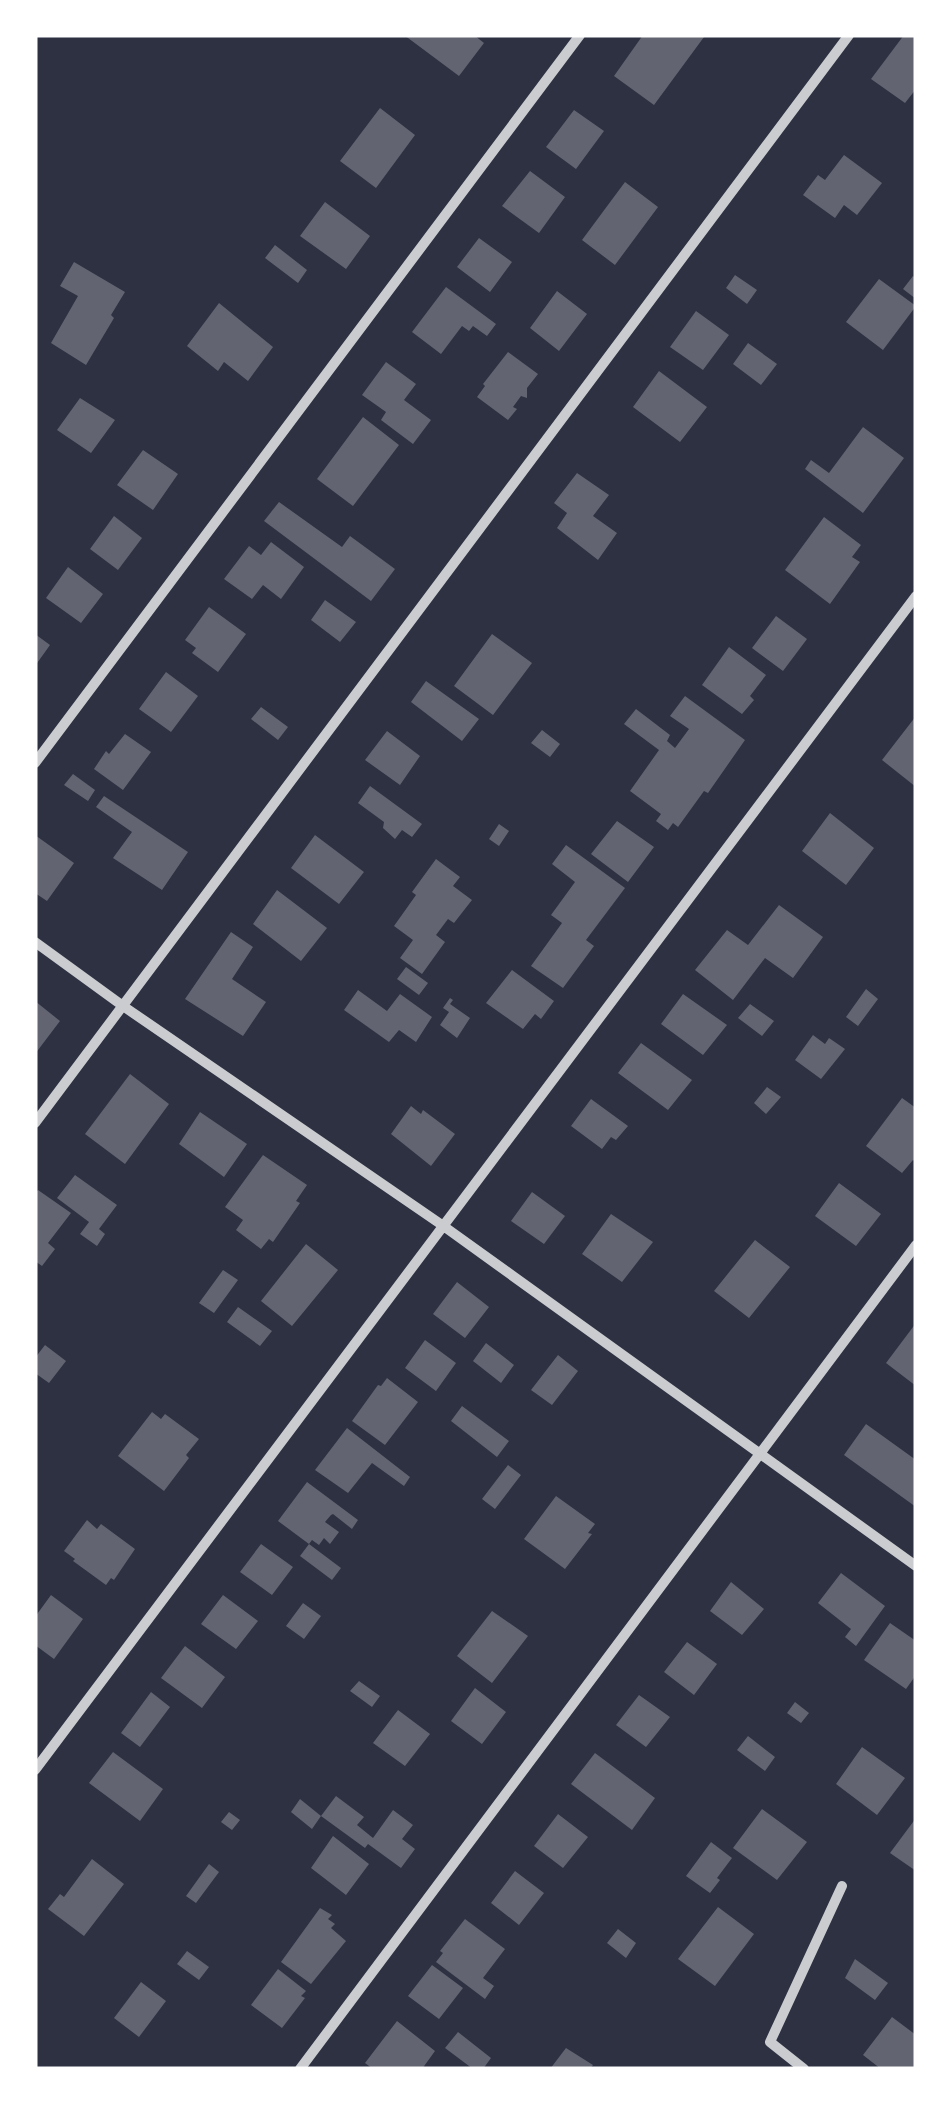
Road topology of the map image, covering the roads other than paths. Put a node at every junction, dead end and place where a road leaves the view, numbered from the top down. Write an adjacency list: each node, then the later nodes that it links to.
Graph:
1 (580, 35): 4 (street)
2 (849, 35): 6 (street)
3 (916, 596): 8 (street)
4 (35, 763)
5 (35, 942): 6 (street)
6 (122, 1006): 7 (street); 8 (street)
7 (35, 1122)
8 (442, 1225): 10 (street); 12 (street)
9 (916, 1245): 10 (street)
10 (760, 1454): 11 (street); 14 (street)
11 (916, 1566)
12 (35, 1770)
13 (842, 1886): 15 (street)
14 (300, 2069)
15 (804, 2069)

